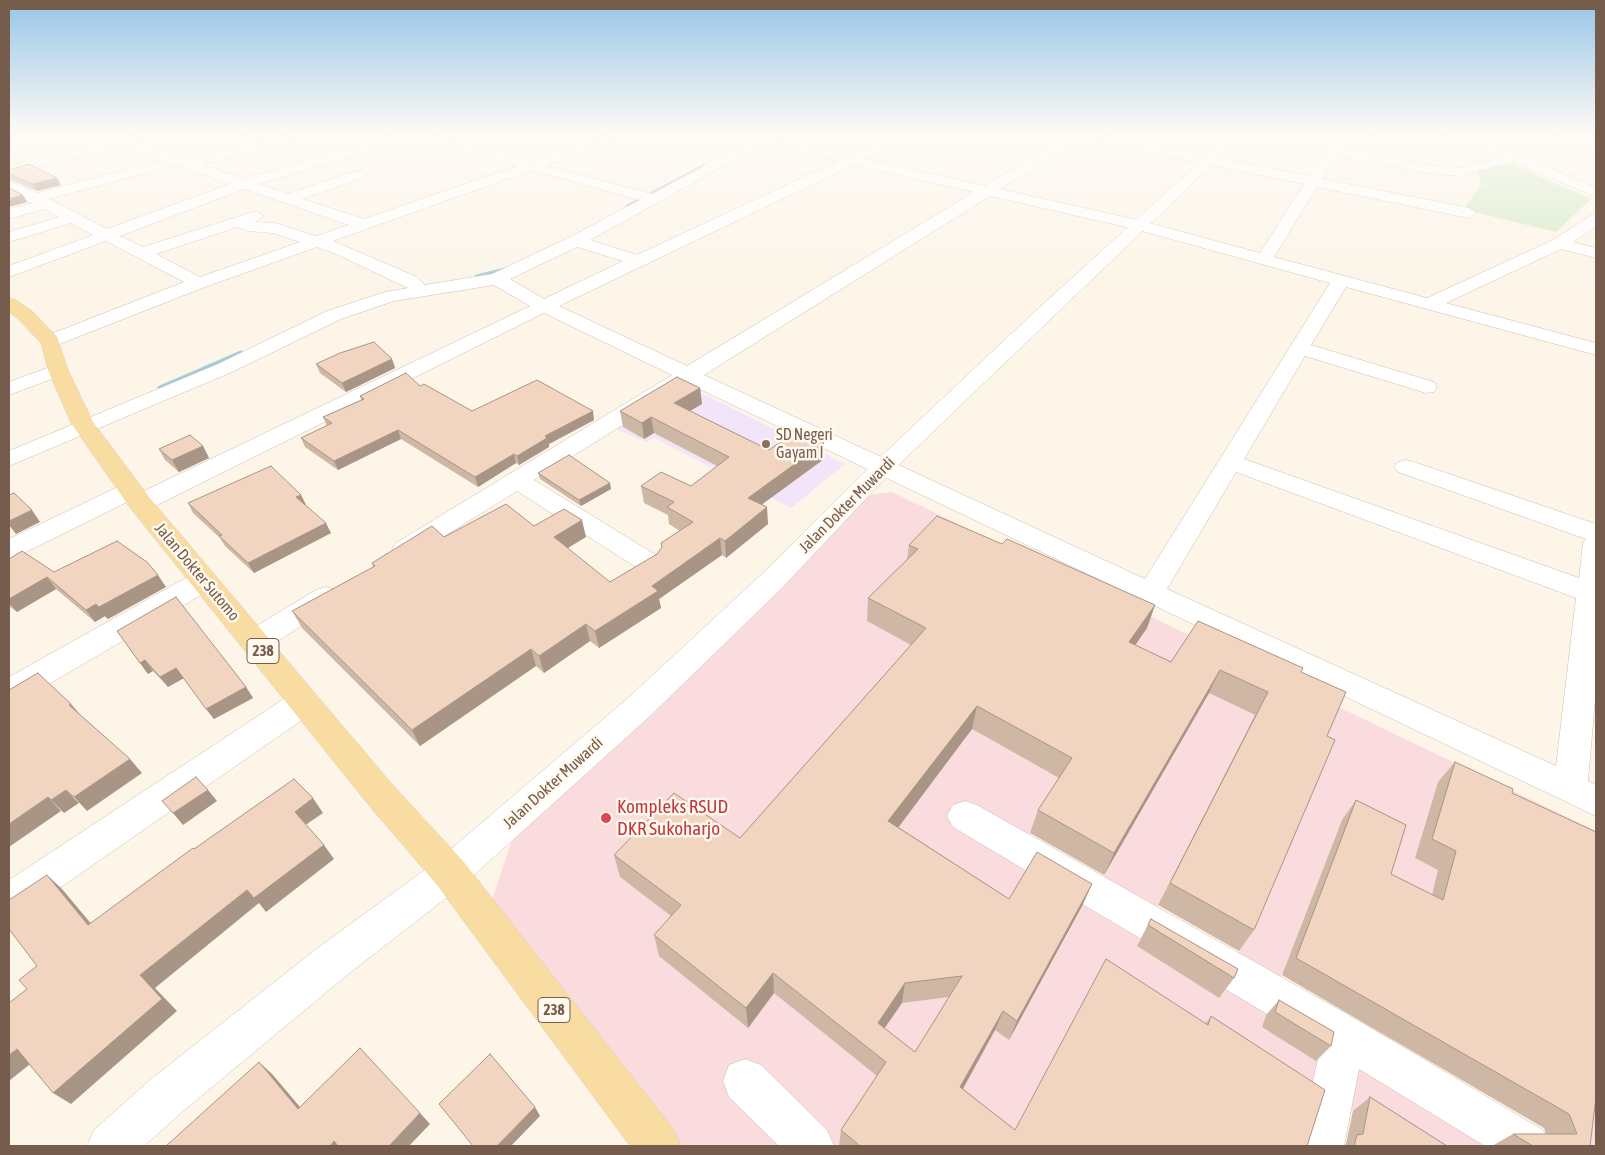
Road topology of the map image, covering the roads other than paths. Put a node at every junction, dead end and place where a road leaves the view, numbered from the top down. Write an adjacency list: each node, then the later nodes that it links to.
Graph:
1 (98, 186): 19 (street)
2 (238, 186): 18 (street)
3 (248, 186): 20 (street)
4 (330, 186): 20 (street)
5 (474, 186): 28 (street)
6 (606, 186): 17 (street)
7 (671, 186): 17 (street)
8 (795, 186): 39 (street)
9 (965, 186): 15 (street)
10 (995, 186): 15 (street)
11 (1180, 186): 29 (street, Jalan Dokter Muwardi)
12 (1311, 186): 38 (street)
13 (1338, 186): 21 (street)
14 (11, 189): 19 (street)
15 (987, 191): 29 (street); 52 (street)
16 (174, 194): 18 (street)
17 (649, 197): 34 (street)
18 (201, 199): 23 (street); 27 (street)
19 (42, 201): 22 (street); 24 (street)
20 (292, 201): 23 (street); 28 (street)
21 (1469, 213)
22 (9, 214)
23 (256, 216): 26 (street)
24 (72, 218): 30 (street); 32 (street)
25 (1596, 218): 35 (street)
26 (238, 222): 33 (street); 36 (street)
27 (136, 223): 30 (street); 31 (street)
28 (365, 225): 33 (street)
29 (1138, 225): 38 (street); 59 (street, Jalan Dokter Muwardi)
30 (105, 234): 36 (street); 40 (street)
31 (168, 234)
32 (9, 237)
33 (318, 241): 43 (street); 44 (street)
34 (576, 241): 39 (street); 41 (street)
35 (1559, 244): 37 (street); 46 (street)
36 (143, 253): 43 (street)
37 (1596, 253)
38 (1264, 259): 42 (street)
39 (638, 261): 47 (street)
40 (9, 272)
41 (497, 279): 44 (street); 47 (street)
42 (1341, 280): 46 (street); 49 (street)
43 (199, 282): 48 (street)
44 (419, 290): 55 (street)
45 (9, 304): 48 (main road, Jalan Dokter Sutomo / 238)
46 (1428, 304): 50 (street)
47 (544, 306): 52 (street); 61 (street)
48 (50, 341): 51 (main road, Jalan Dokter Sutomo / 238)
49 (1300, 348): 53 (street); 57 (street)
50 (1596, 349)
51 (58, 370): 54 (street); 55 (main road, Jalan Dokter Sutomo / 238)
52 (688, 374): 59 (street); 60 (street)
53 (1426, 387)
54 (9, 389)
55 (85, 426): 56 (street); 61 (main road, Jalan Dokter Sutomo / 238)
56 (9, 459)
57 (1230, 462): 69 (street); 70 (street)
58 (1406, 467): 62 (street)
59 (882, 468): 69 (street); 76 (street, Jalan Dokter Muwardi)
60 (517, 480): 65 (street); 66 (street)
61 (135, 497): 64 (street); 67 (main road, Jalan Dokter Sutomo / 238)
62 (1596, 533)
63 (1596, 543): 70 (street)
64 (9, 550)
65 (390, 558)
66 (649, 563)
67 (203, 581): 71 (main road, Jalan Dokter Sutomo / 238); 72 (street)
68 (339, 589): 71 (street)
69 (1151, 593): 74 (street)
70 (1591, 593): 74 (street)
71 (255, 641): 73 (main road, Jalan Dokter Sutomo / 238)
72 (9, 692)
73 (304, 702): 76 (main road, Jalan Dokter Sutomo / 238); 77 (street)
74 (1583, 795)
75 (965, 816): 78 (street)
76 (450, 873): 80 (street, Jalan Dokter Muwardi); 81 (main road, 238)
77 (9, 901)
78 (1344, 1036): 83 (street); 84 (street)
79 (745, 1081): 82 (street)
80 (110, 1146)
81 (658, 1146)
82 (811, 1146)
83 (1321, 1146)
84 (1527, 1146)

